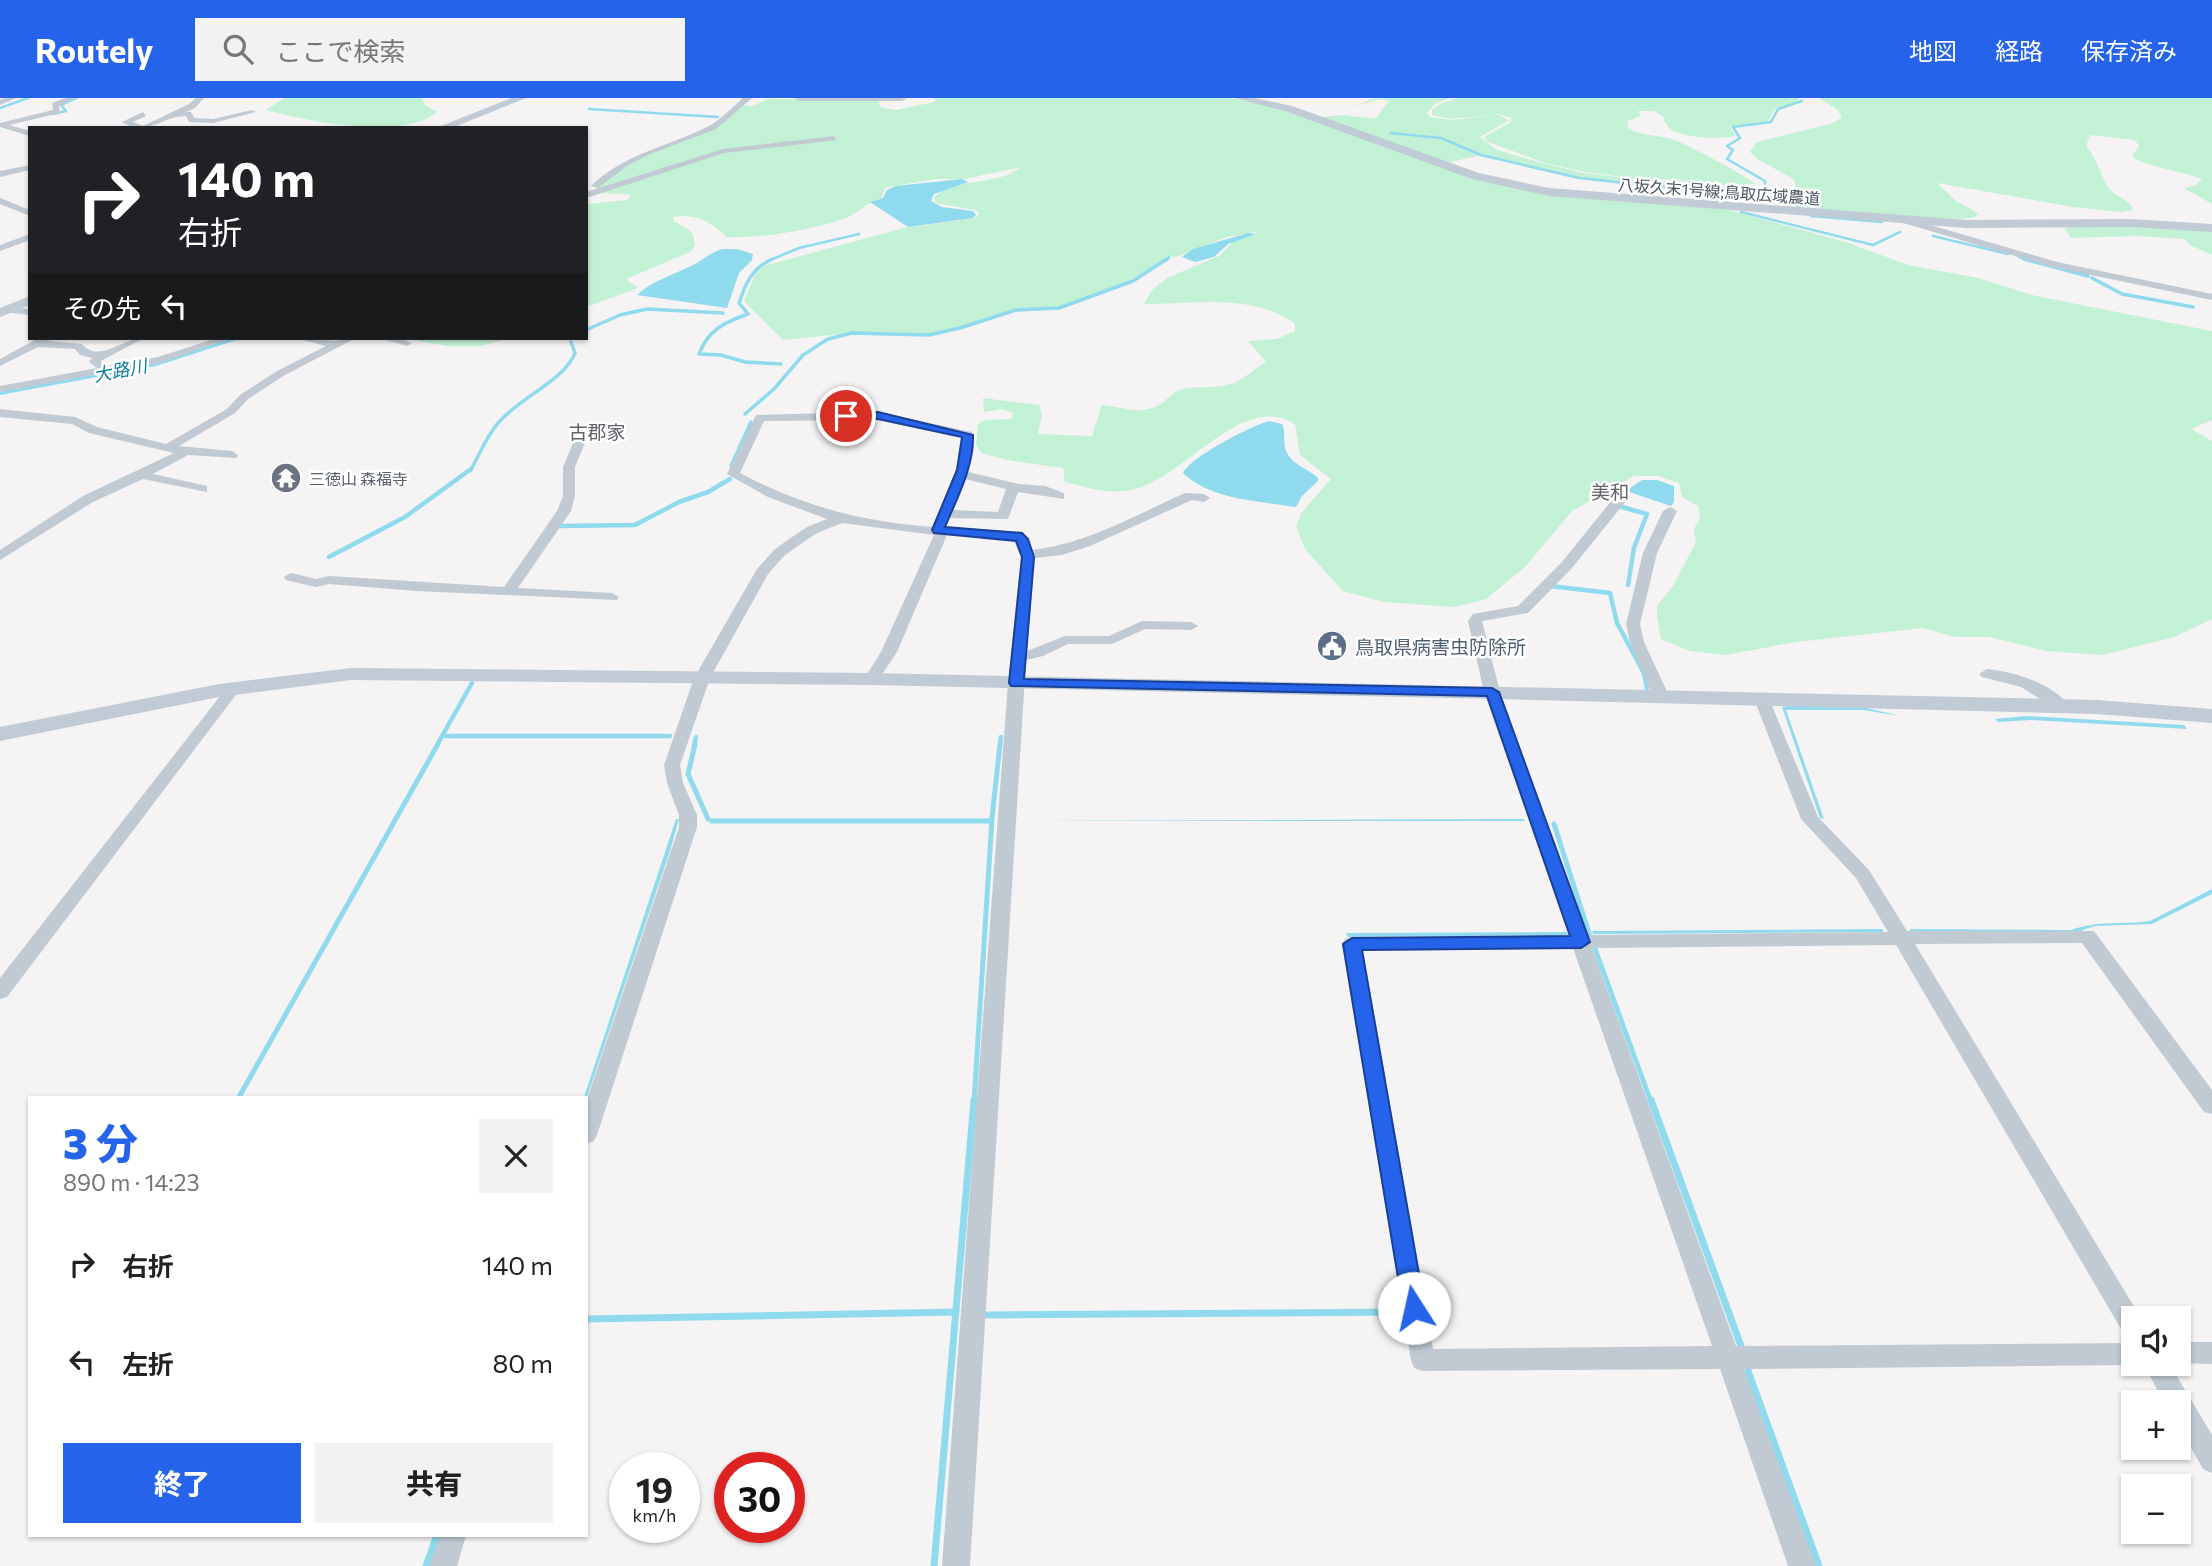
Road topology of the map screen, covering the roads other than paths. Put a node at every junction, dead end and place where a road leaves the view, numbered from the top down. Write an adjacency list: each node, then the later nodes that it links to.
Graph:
1 (12, 98): 9 (street)
2 (72, 98): 16 (street)
3 (200, 98): 12 (street)
4 (521, 98): 15 (street)
5 (748, 98): 20 (street)
6 (799, 98): 7 (street)
7 (902, 98)
8 (1239, 98): 24 (street, 八坂久末1号線;鳥取広域農道)
9 (0, 103)
10 (252, 112): 12 (street)
11 (143, 114): 13 (street)
12 (174, 114): 14 (street)
13 (138, 126)
14 (147, 126)
15 (445, 126)
16 (28, 133)
17 (834, 138): 21 (street)
18 (28, 167): 19 (street)
19 (0, 174)
20 (588, 193)
21 (588, 193)
22 (0, 201): 23 (street)
23 (28, 212)
24 (1903, 220): 25 (street, 八坂久末1号線;鳥取広域農道); 28 (street)
25 (2212, 228)
26 (28, 238): 27 (street)
27 (0, 248)
28 (2212, 297)
29 (28, 301): 30 (street)
30 (4, 311): 31 (street)
31 (28, 312)
32 (44, 340): 39 (street)
33 (135, 340): 41 (street)
34 (221, 340): 43 (street)
35 (313, 340): 40 (street)
36 (347, 340): 40 (street)
37 (393, 340): 38 (street)
38 (407, 343)
39 (36, 344): 41 (street); 42 (street)
40 (337, 345): 47 (street)
41 (101, 357): 43 (street)
42 (0, 363)
43 (102, 370): 44 (street)
44 (0, 391)
45 (0, 413): 47 (street)
46 (579, 432): 64 (street)
47 (169, 447): 48 (street)
48 (186, 451): 49 (street); 51 (street)
49 (232, 456)
50 (961, 474): 52 (street); 58 (street); 59 (street)
51 (142, 475): 53 (street); 61 (street)
52 (1013, 488): 54 (street); 58 (street)
53 (202, 489)
54 (1059, 496)
55 (1204, 498): 62 (street)
56 (1620, 498): 73 (street)
57 (1670, 511): 74 (street)
58 (944, 514): 60 (street)
59 (840, 519): 60 (street); 69 (street)
60 (940, 530): 62 (street); 70 (street)
61 (2, 553)
62 (1027, 555): 67 (street)
63 (290, 577): 64 (street)
64 (508, 592): 65 (street)
65 (612, 597)
66 (1191, 626): 67 (street)
67 (1018, 657): 71 (street)
68 (1987, 674): 76 (street)
69 (702, 678): 70 (street); 72 (street); 83 (street)
70 (872, 680): 71 (street)
71 (1016, 683): 73 (street); 93 (street)
72 (233, 689): 78 (street); 81 (street)
73 (1492, 692): 74 (street); 80 (street)
74 (1661, 696): 75 (street)
75 (1762, 699): 76 (street); 79 (street)
76 (2062, 706): 77 (street)
77 (2212, 716)
78 (0, 734)
79 (1902, 939): 80 (street); 82 (street); 84 (street)
80 (1581, 942): 88 (street); 88 (street)
81 (0, 992)
82 (2212, 1106)
83 (588, 1129)
84 (2121, 1306)
85 (2191, 1353): 86 (street)
86 (2212, 1353)
87 (2121, 1354): 88 (street)
88 (1726, 1357): 94 (street)
89 (2191, 1425): 90 (street)
90 (2212, 1460)
91 (452, 1537): 92 (street)
92 (443, 1566)
93 (956, 1566)
94 (1802, 1566)

